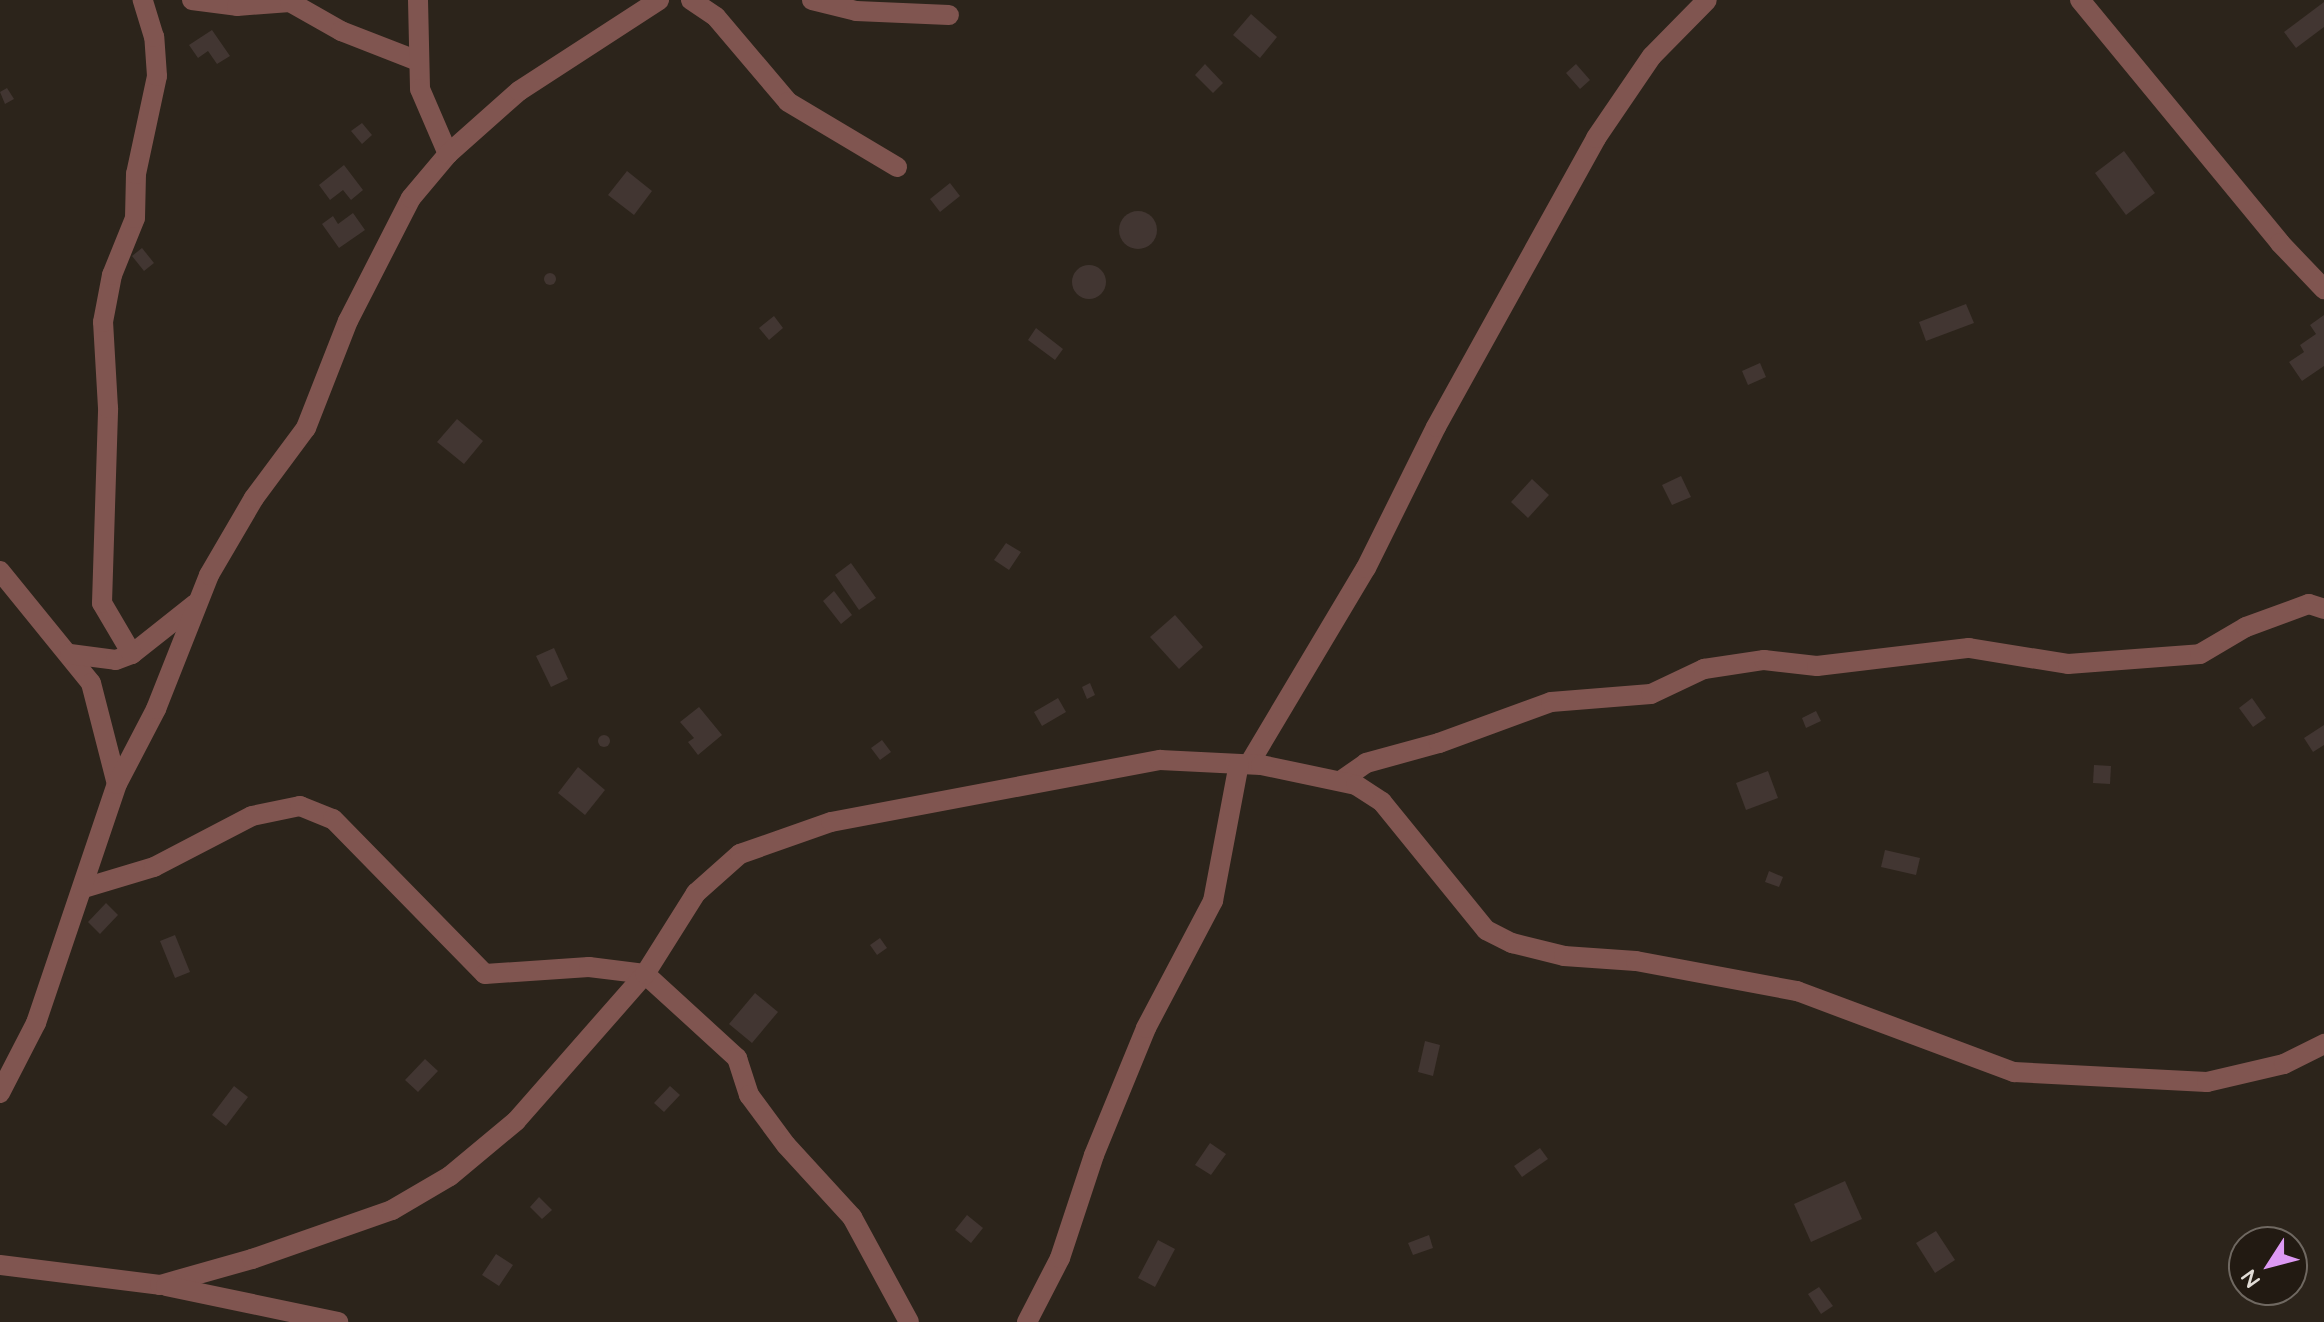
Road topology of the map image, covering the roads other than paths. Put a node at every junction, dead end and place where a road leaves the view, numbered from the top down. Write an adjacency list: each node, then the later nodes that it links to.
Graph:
1 (143, 0): 18 (street)
2 (192, 0): 10 (street)
3 (418, 0): 10 (street)
4 (659, 0): 11 (street)
5 (691, 0): 12 (street)
6 (812, 0): 9 (street)
7 (1707, 0): 19 (street)
8 (2080, 0): 13 (street)
9 (949, 15)
10 (418, 61): 11 (street)
11 (448, 154): 15 (street)
12 (897, 167)
13 (2324, 289)
14 (0, 571): 17 (street)
15 (197, 602): 18 (street); 21 (street)
16 (2324, 609): 20 (street)
17 (70, 654): 18 (street); 21 (street)
18 (132, 654)
19 (1244, 764): 20 (street); 23 (street); 30 (street)
20 (1342, 780): 24 (street)
21 (117, 784): 22 (street)
22 (84, 888): 23 (street); 25 (street)
23 (645, 974): 27 (street); 29 (street)
24 (2324, 1044)
25 (0, 1093)
26 (0, 1265): 27 (street)
27 (160, 1285): 28 (street)
28 (338, 1322)
29 (909, 1322)
30 (1027, 1322)

